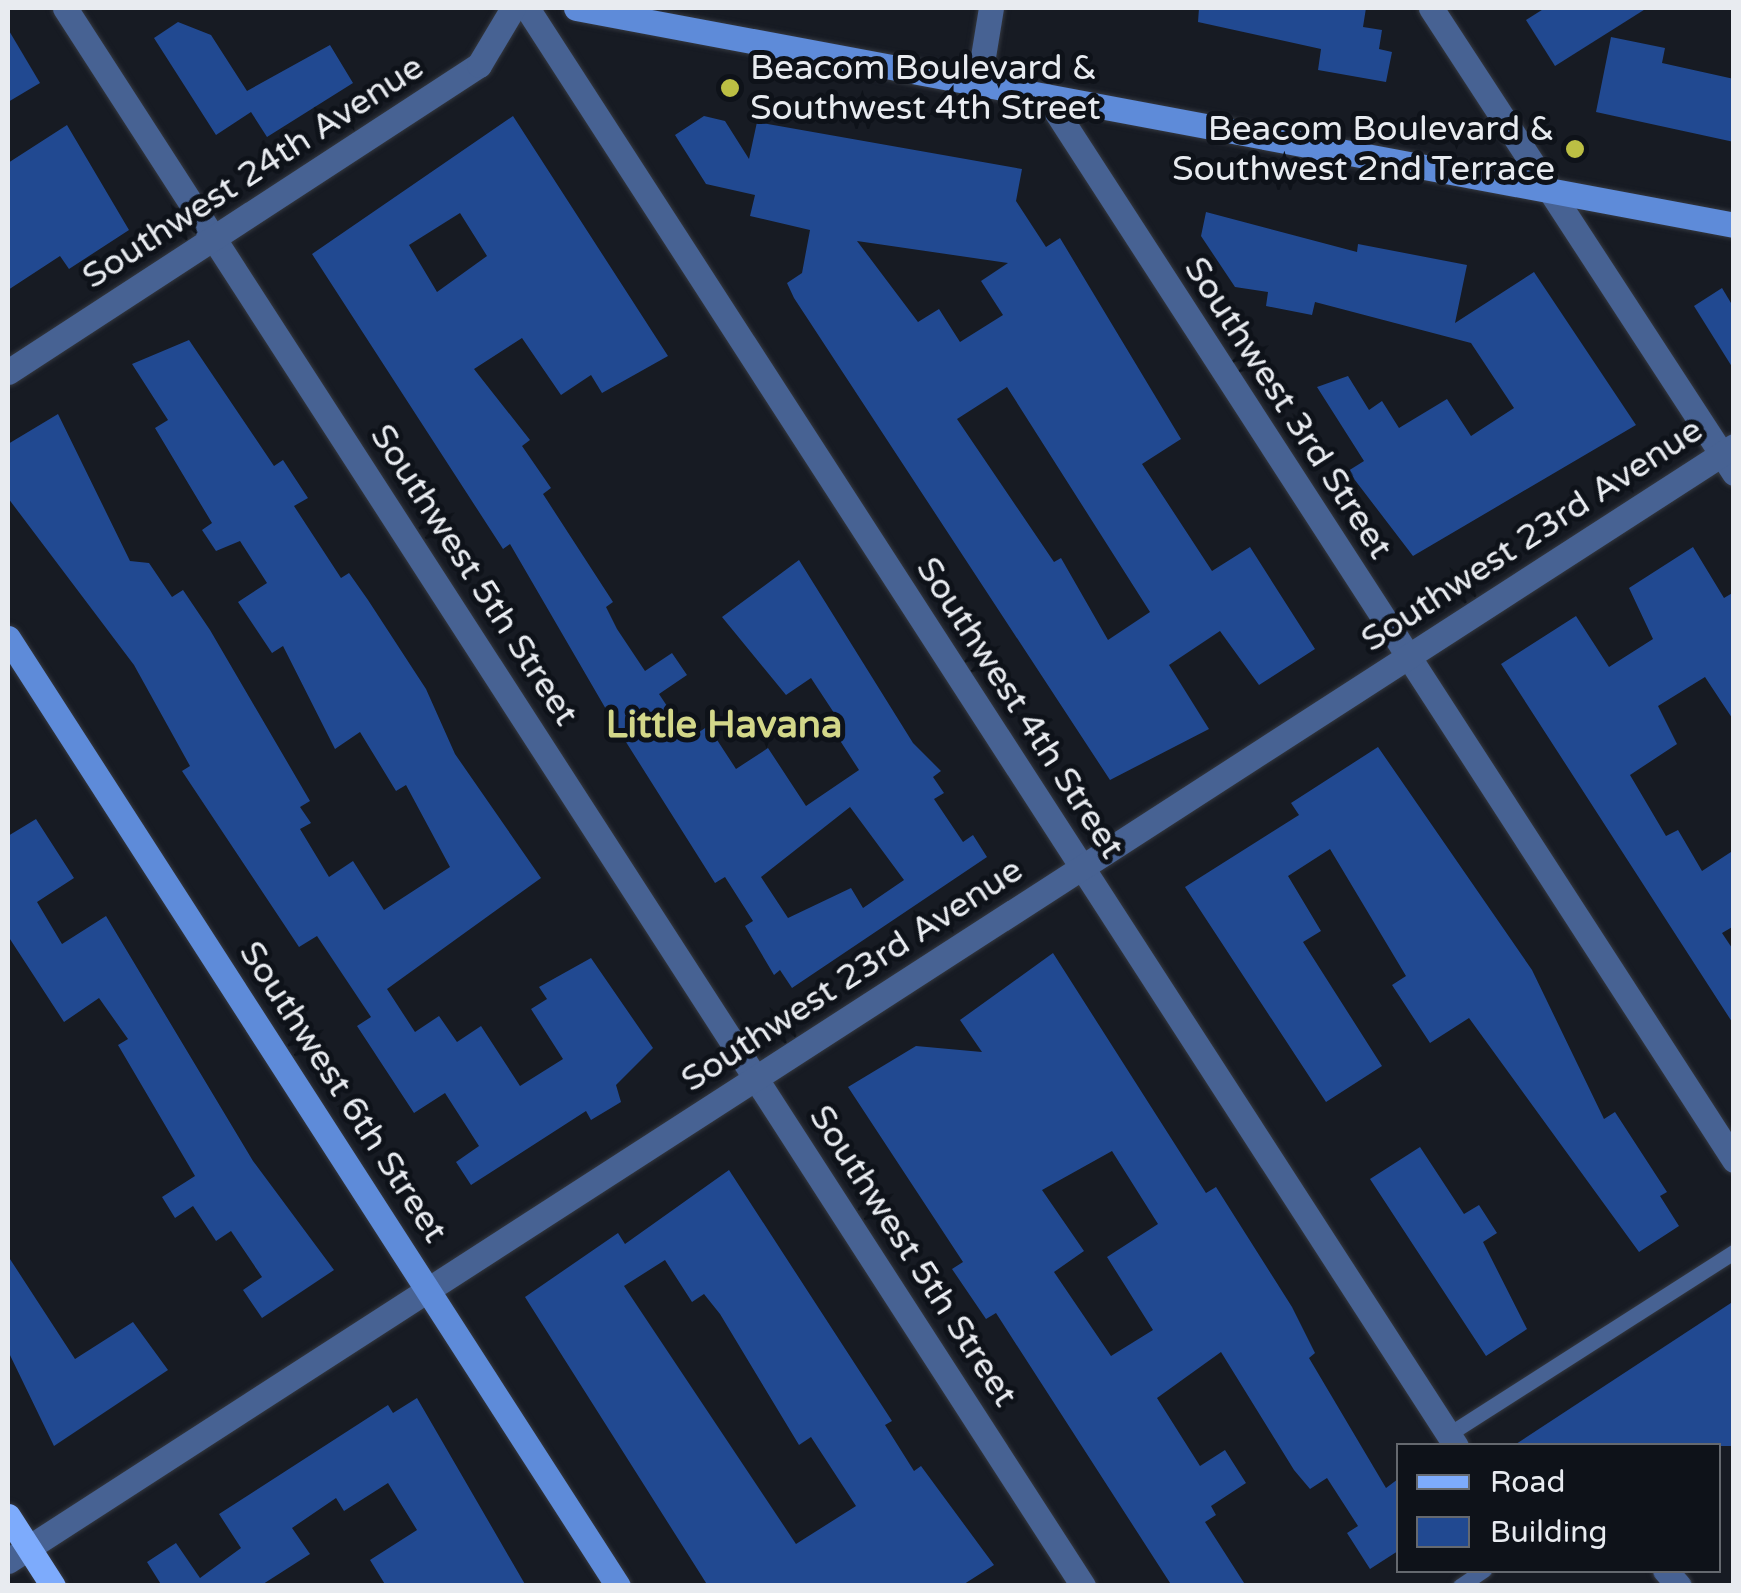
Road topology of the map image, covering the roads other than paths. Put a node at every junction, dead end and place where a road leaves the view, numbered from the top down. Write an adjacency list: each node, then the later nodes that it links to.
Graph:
1 (65, 8): 11 (street, Southwest 5th Street)
2 (513, 8): 11 (street, Southwest 24th Avenue)
3 (526, 8): 16 (street, Southwest 4th Street)
4 (576, 8): 7 (main road)
5 (992, 8): 7 (street)
6 (1431, 8): 9 (street)
7 (979, 82): 8 (main road)
8 (1046, 96): 9 (main road); 15 (street, Southwest 3rd Street)
9 (1549, 190): 10 (main road); 13 (street)
10 (1734, 225)
11 (216, 239): 12 (street, Southwest 24th Avenue); 17 (street, Southwest 5th Street)
12 (8, 372)
13 (1729, 458): 15 (street, Southwest 23rd Avenue)
14 (8, 638): 20 (main road, Southwest 6th Street)
15 (1408, 658): 16 (street, Southwest 23rd Avenue); 18 (street, Southwest 3rd Street)
16 (1082, 869): 17 (street, Southwest 23rd Avenue); 21 (street, Southwest 4th Street)
17 (756, 1078): 20 (street, Southwest 23rd Avenue); 26 (street, Southwest 5th Street)
18 (1734, 1160)
19 (1734, 1252): 21 (lane)
20 (430, 1292): 23 (street, Southwest 23rd Avenue); 25 (main road, Southwest 6th Street)
21 (1452, 1440)
22 (8, 1516): 23 (main road)
23 (18, 1554): 24 (main road)
24 (52, 1586)
25 (618, 1586)
26 (1083, 1586)

